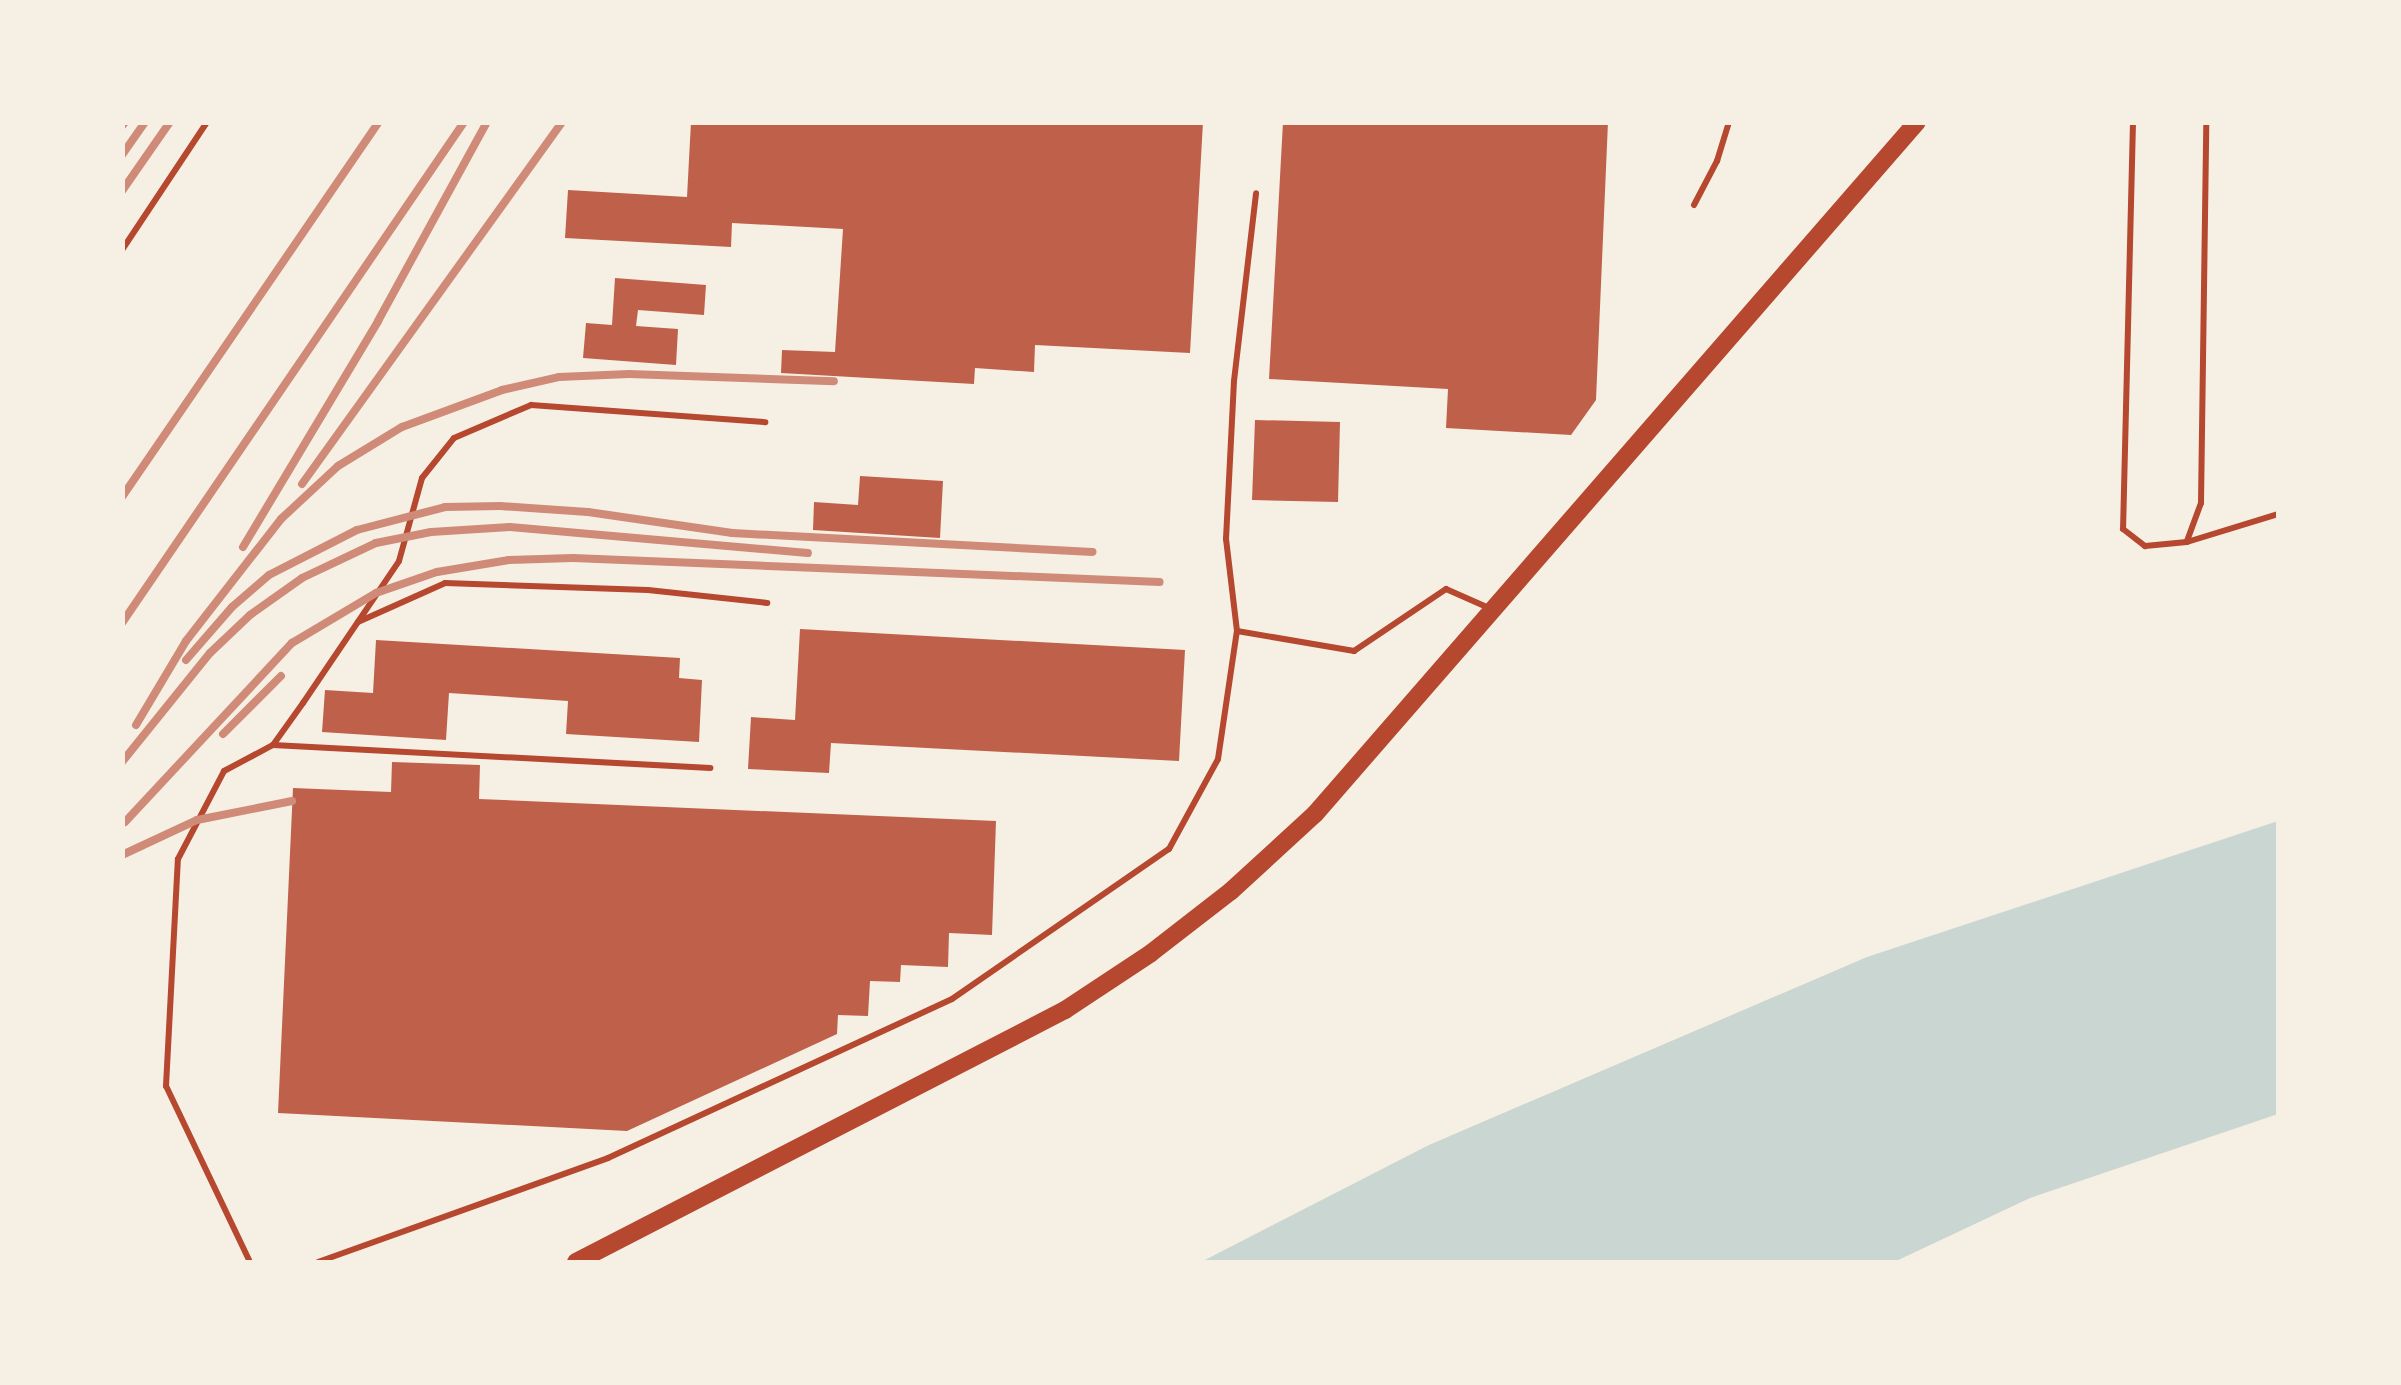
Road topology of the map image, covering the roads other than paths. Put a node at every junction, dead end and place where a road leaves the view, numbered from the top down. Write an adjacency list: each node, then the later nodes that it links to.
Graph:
1 (207, 122): 8 (lane)
2 (1729, 122): 7 (lane)
3 (1917, 122): 13 (street)
4 (2133, 122): 11 (lane)
5 (2206, 122): 11 (lane)
6 (1256, 194): 15 (lane)
7 (1694, 205)
8 (122, 250)
9 (765, 422): 14 (lane)
10 (2278, 514): 11 (lane)
11 (2187, 542)
12 (768, 603): 14 (lane)
13 (1494, 610): 15 (lane); 20 (street)
14 (354, 624): 16 (lane)
15 (1237, 632): 19 (lane)
16 (273, 745): 17 (lane); 18 (lane)
17 (710, 768)
18 (250, 1262)
19 (318, 1262)
20 (576, 1262)

